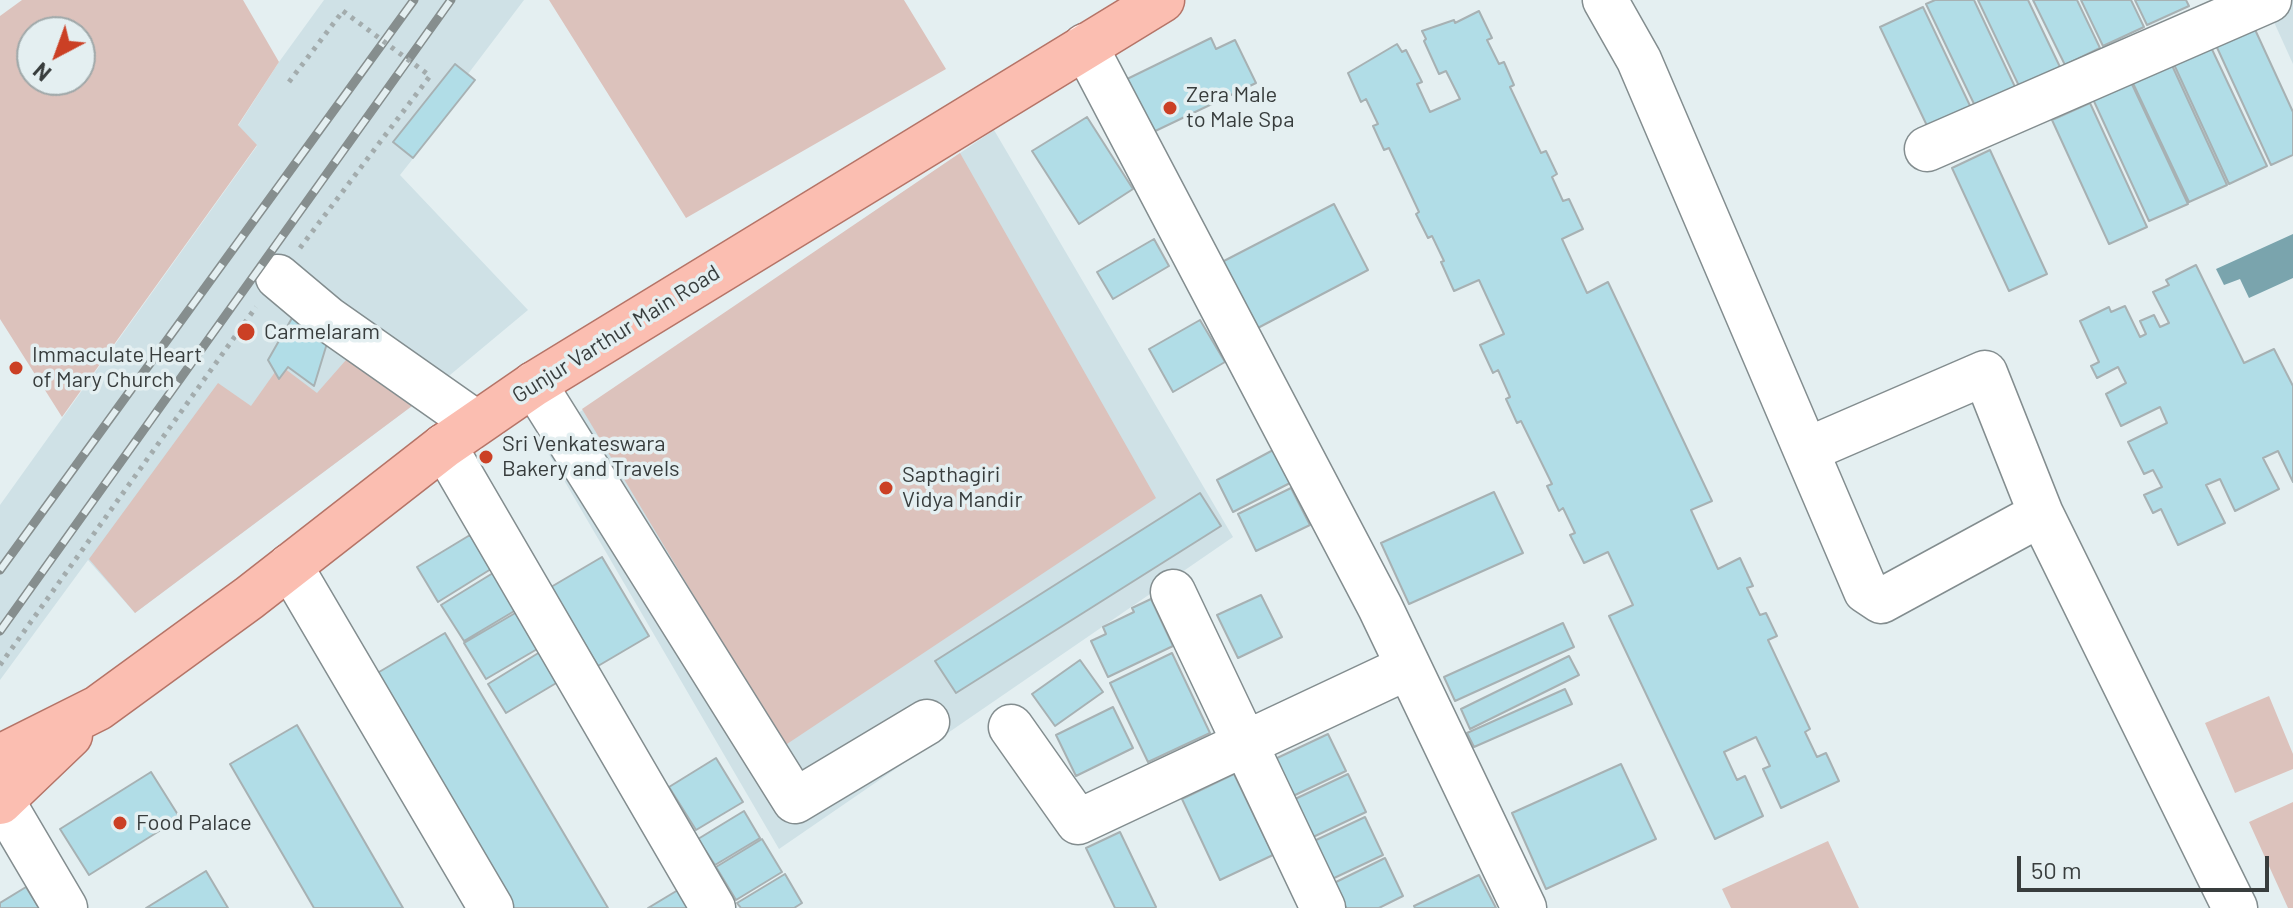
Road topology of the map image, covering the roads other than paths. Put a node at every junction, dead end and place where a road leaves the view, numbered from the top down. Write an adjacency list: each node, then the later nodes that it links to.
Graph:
1 (1162, 0): 4 (main road, Gunjur Varthur Main Road)
2 (1605, 0): 9 (street)
3 (2269, 0): 5 (street)
4 (1085, 46): 7 (main road, Gunjur Varthur Main Road); 13 (street)
5 (1927, 149)
6 (278, 277): 8 (street)
7 (534, 384): 8 (main road, Gunjur Varthur Main Road); 15 (street)
8 (460, 434): 11 (main road, Gunjur Varthur Main Road); 22 (street)
9 (1807, 450): 10 (street); 10 (street)
10 (2041, 514): 25 (street)
11 (290, 566): 14 (main road, Gunjur Varthur Main Road); 21 (street)
12 (1173, 592): 17 (street)
13 (1408, 667): 17 (street); 24 (street)
14 (98, 708): 18 (main road, Gunjur Varthur Main Road); 19 (main road, Gunjur Varthur Main Road)
15 (927, 722)
16 (1011, 727): 17 (street)
17 (1245, 743): 23 (street)
18 (0, 757)
19 (1, 802): 20 (street)
20 (65, 908)
21 (491, 908)
22 (713, 908)
23 (1323, 908)
24 (1524, 908)
25 (2235, 908)

